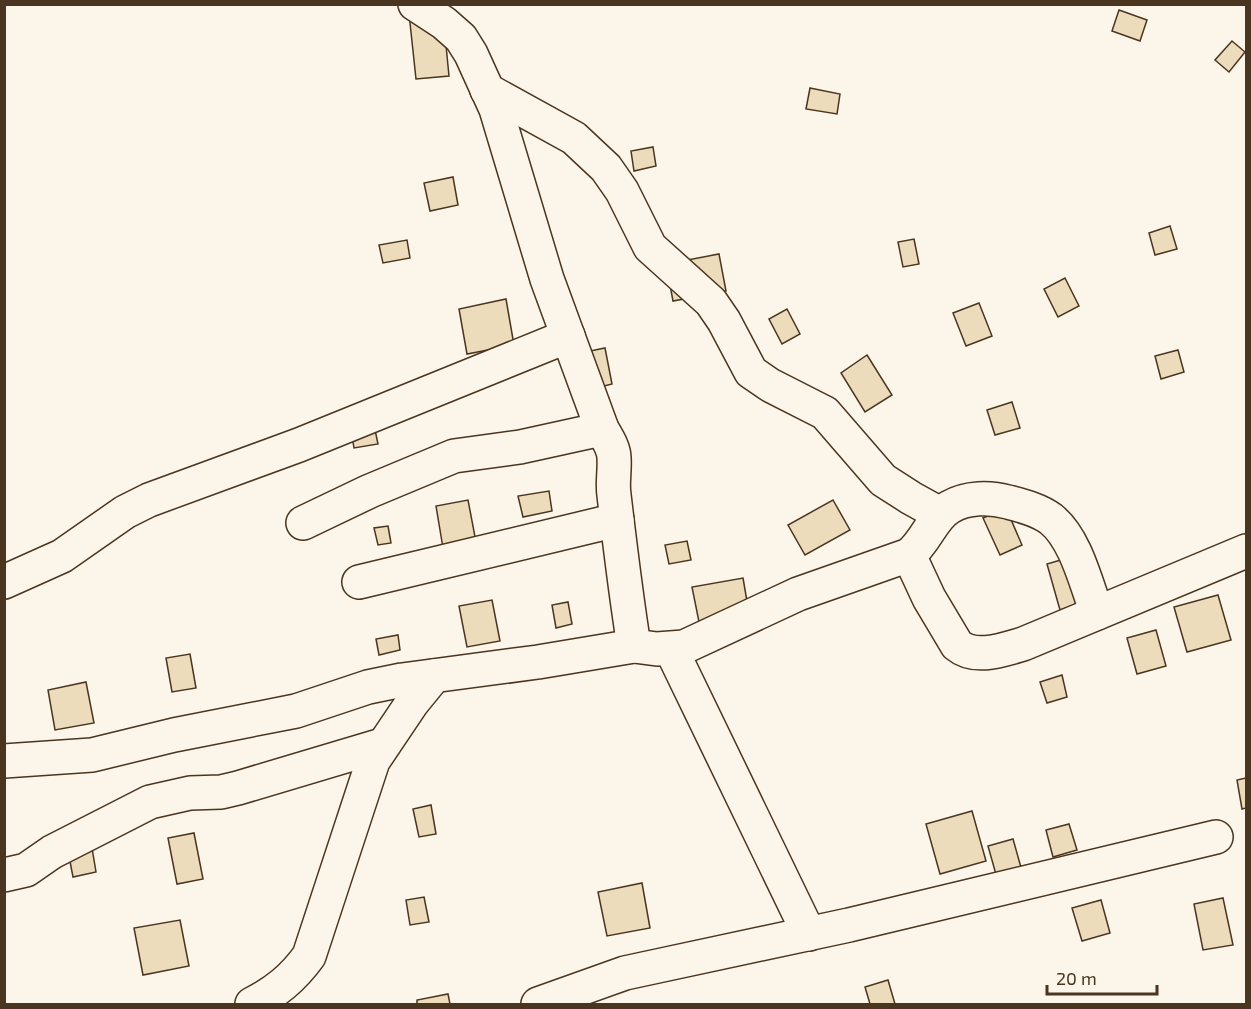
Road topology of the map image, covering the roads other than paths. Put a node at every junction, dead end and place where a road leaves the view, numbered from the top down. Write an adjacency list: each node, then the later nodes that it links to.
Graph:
1 (415, 4): 2 (street)
2 (487, 90): 3 (street); 5 (street)
3 (568, 336): 4 (street); 10 (street)
4 (602, 429): 6 (street); 7 (street)
5 (940, 514): 9 (street); 12 (street)
6 (617, 520): 11 (street); 13 (street)
7 (303, 523)
8 (1246, 552): 12 (street)
9 (909, 555): 12 (street); 14 (street)
10 (4, 582)
11 (359, 582)
12 (1096, 613)
13 (634, 646): 14 (street); 15 (street)
14 (671, 650): 20 (street)
15 (434, 676): 16 (street); 17 (street)
16 (382, 745): 19 (street); 21 (street)
17 (4, 761)
18 (1216, 837): 20 (street)
19 (4, 875)
20 (808, 934): 22 (street)
21 (252, 1005)
22 (538, 1005)

